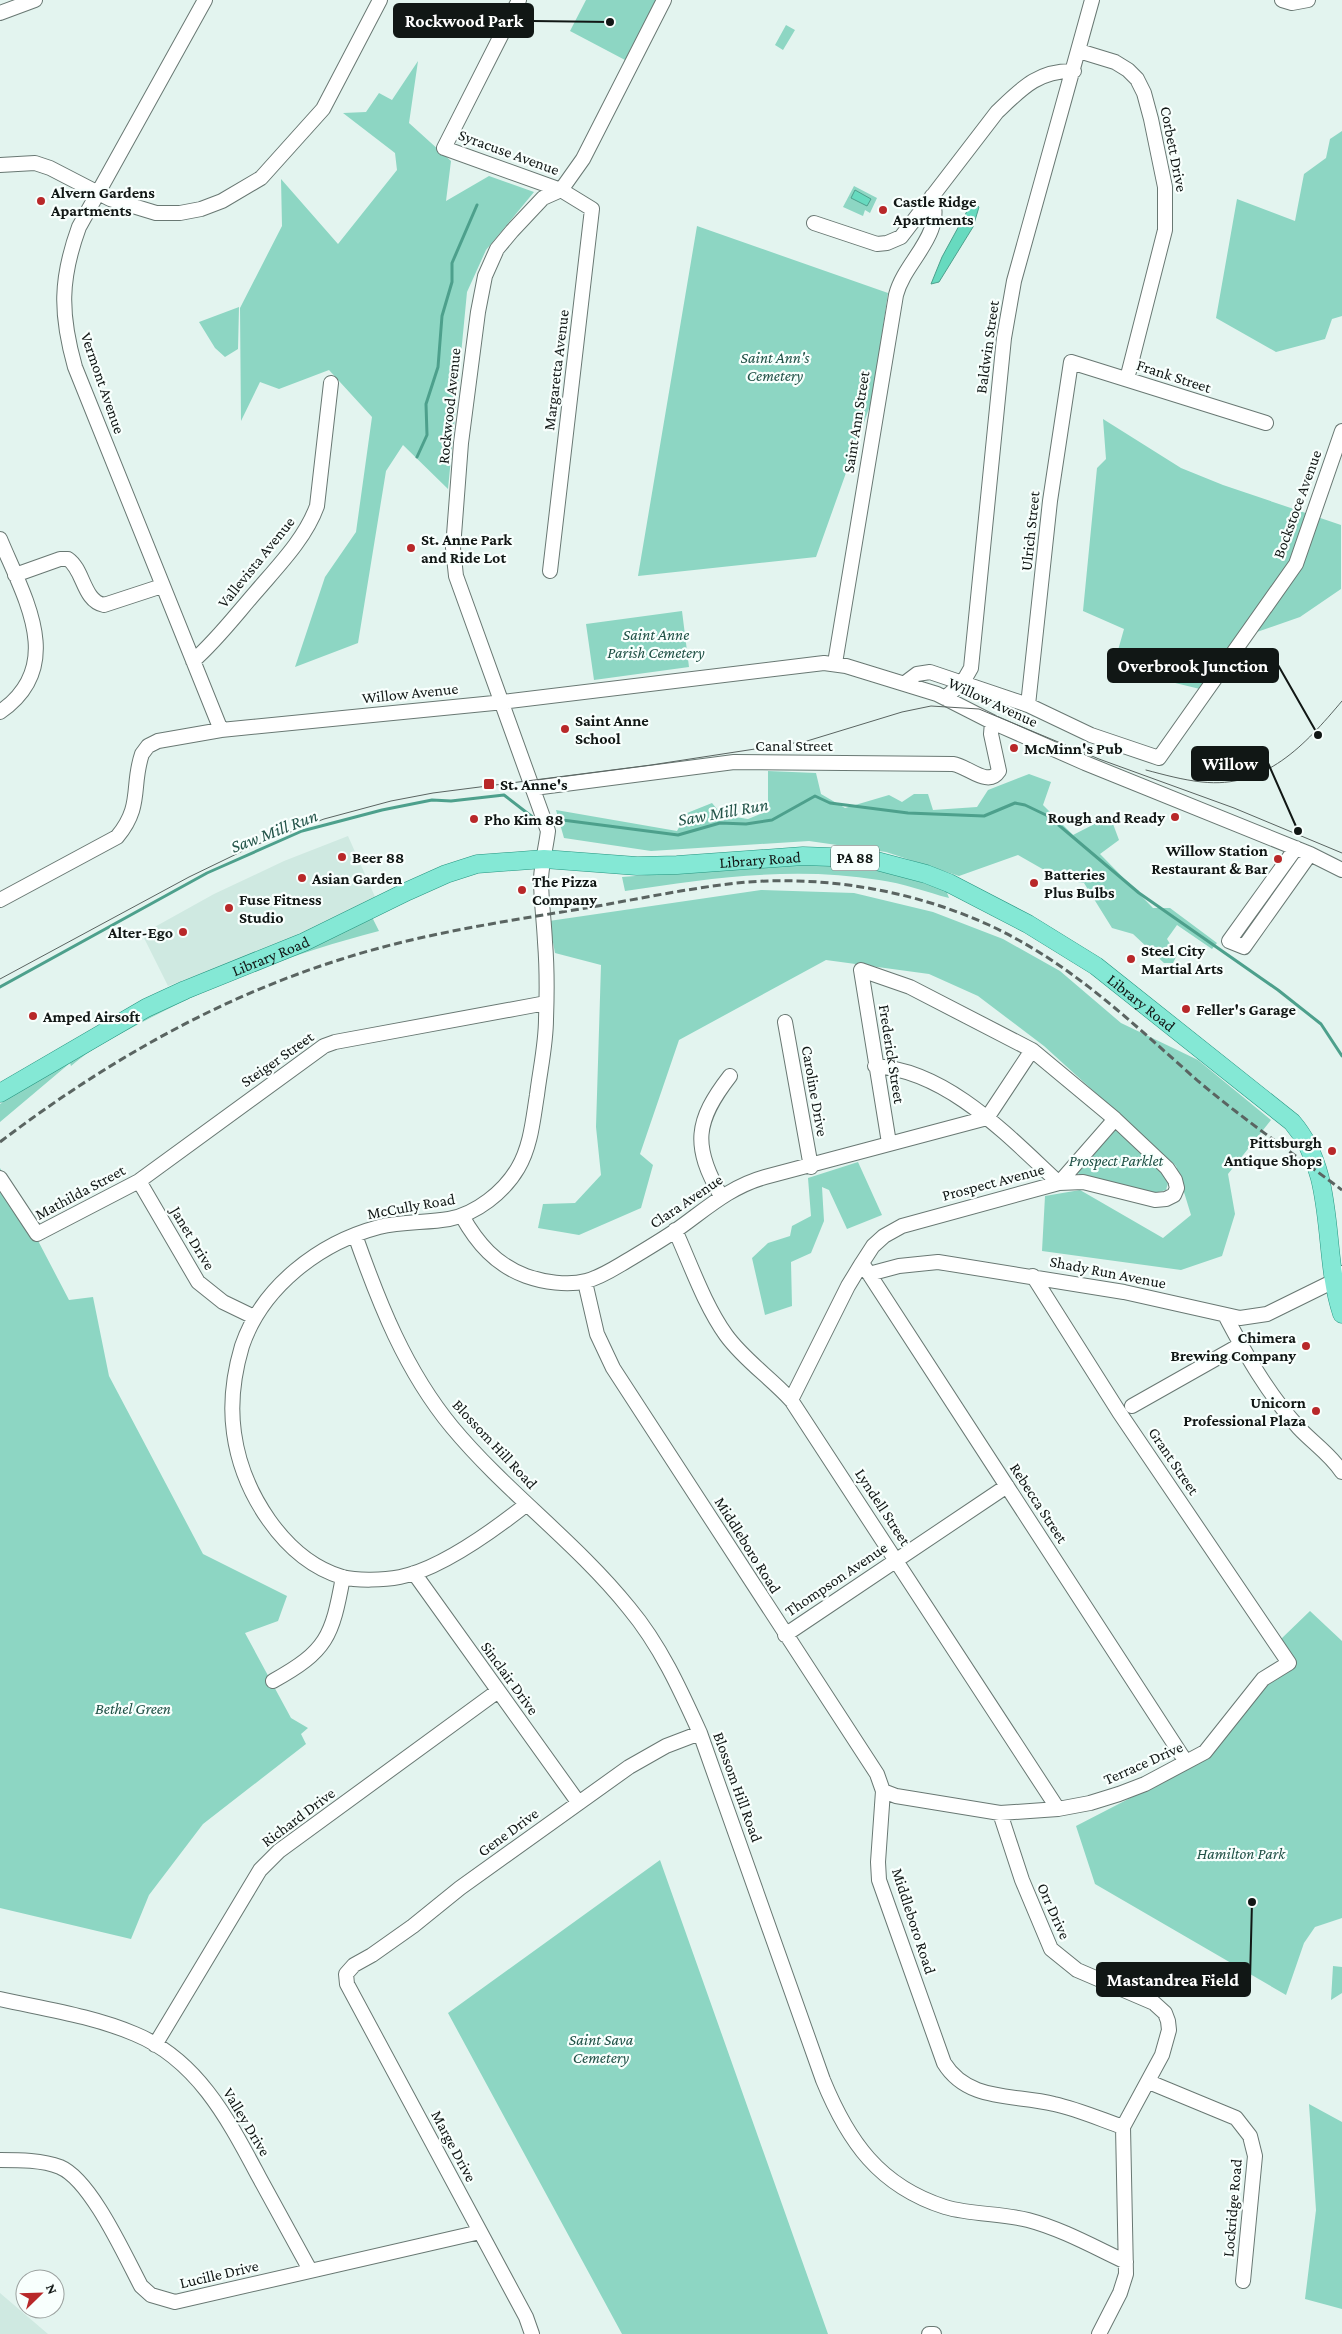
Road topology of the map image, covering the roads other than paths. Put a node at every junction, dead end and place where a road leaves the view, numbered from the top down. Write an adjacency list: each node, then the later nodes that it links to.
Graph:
1 (35, 0): 9 (street)
2 (205, 0): 14 (street, Vermont Avenue)
3 (380, 0): 14 (street)
4 (519, 0): 13 (street, Syracuse Avenue)
5 (664, 0): 13 (street, Rockwood Avenue)
6 (1092, 0): 10 (street, Baldwin Street)
7 (1282, 0): 8 (street)
8 (1308, 0)
9 (0, 13)
10 (1079, 51): 11 (street, Baldwin Street); 18 (street, Corbett Drive)
11 (1074, 71): 15 (street); 28 (street, Baldwin Street)
12 (0, 165): 14 (street)
13 (561, 190): 23 (street, Margaretta Avenue); 31 (street, Rockwood Avenue)
14 (98, 194): 25 (street, Vermont Avenue)
15 (932, 196): 16 (street); 27 (street, Saint Ann Street)
16 (814, 223)
17 (1071, 362): 18 (street, Frank Street); 32 (street, Ulrich Street)
18 (1128, 379): 20 (street, Frank Street)
19 (331, 383): 26 (street, Vallevista Avenue)
20 (1266, 423)
21 (1342, 431): 36 (street, Bockstoce Avenue)
22 (0, 539): 24 (street)
23 (550, 571)
24 (15, 575): 25 (street); 33 (street)
25 (162, 586): 26 (street, Vermont Avenue)
26 (193, 661): 35 (street, Vermont Avenue)
27 (835, 663): 29 (street, Willow Avenue); 31 (street, Willow Avenue)
28 (963, 682): 29 (street, Willow Avenue); 30 (street, Baldwin Street); 32 (street, Willow Avenue)
29 (905, 684): 30 (street, Willow Avenue)
30 (945, 698): 34 (street, Willow Avenue)
31 (502, 702): 35 (street, Willow Avenue); 37 (street, Rockwood Avenue)
32 (1028, 705): 36 (street, Willow Avenue)
33 (0, 712)
34 (992, 722): 37 (street, Canal Street); 38 (street, Willow Avenue)
35 (221, 730): 42 (street, Willow Avenue)
36 (1159, 758)
37 (534, 788): 40 (street, Rockwood Avenue)
38 (1296, 848): 39 (street, Willow Avenue); 39 (street)
39 (1310, 854): 41 (street, Willow Avenue)
40 (544, 858): 44 (street, McCully Road); 49 (main road, Library Road / PA 88); 63 (main road, Library Road / PA 88)
41 (1342, 870)
42 (3, 896)
43 (861, 970): 46 (street, Prospect Avenue); 47 (street, Frederick Street)
44 (546, 1002): 55 (street, Steiger Street); 58 (street, McCully Road)
45 (785, 1022): 53 (street, Caroline Drive)
46 (1032, 1050): 50 (street); 51 (street, Prospect Avenue)
47 (875, 1066): 50 (street); 52 (street, Frederick Street)
48 (730, 1076): 57 (street)
49 (0, 1093)
50 (987, 1118): 52 (street, Clara Avenue); 56 (street)
51 (1115, 1119): 56 (street); 56 (street, Prospect Avenue)
52 (889, 1144): 53 (street, Clara Avenue)
53 (811, 1166): 57 (street, Clara Avenue)
54 (0, 1178): 55 (street, Mathilda Street)
55 (139, 1180): 67 (street, Janet Drive)
56 (1059, 1183): 61 (street, Prospect Avenue)
57 (721, 1196): 59 (street, Clara Avenue)
58 (462, 1216): 60 (street, McCully Road); 64 (street, Clara Avenue)
59 (675, 1230): 64 (street, Clara Avenue); 69 (street, Lyndell Street)
60 (355, 1235): 67 (street, McCully Road); 73 (street, Blossom Hill Road)
61 (865, 1269): 62 (street, Shady Run Avenue); 69 (street, Prospect Avenue); 72 (street, Rebecca Street)
62 (1033, 1276): 66 (street, Shady Run Avenue); 78 (street, Grant Street)
63 (1338, 1277): 65 (main road, Library Road / PA 88); 66 (street, Shady Run Avenue)
64 (585, 1282): 77 (street, Middleboro Road)
65 (1342, 1314)
66 (1225, 1315): 68 (street)
67 (254, 1317): 76 (street, McCully Road)
68 (1240, 1345): 70 (street); 71 (street)
69 (791, 1400): 74 (street, Lyndell Street)
70 (1132, 1406)
71 (1342, 1472)
72 (1007, 1486): 74 (street, Thompson Avenue); 82 (street, Rebecca Street)
73 (527, 1504): 75 (street, McCully Road); 81 (street, Blossom Hill Road)
74 (896, 1560): 77 (street, Thompson Avenue); 85 (street, Lyndell Street)
75 (414, 1573): 76 (street, McCully Road); 80 (street, Sinclair Drive)
76 (342, 1577): 79 (street)
77 (785, 1635): 83 (street, Middleboro Road)
78 (1289, 1663): 82 (street, Terrace Drive)
79 (272, 1681)
80 (498, 1691): 84 (street, Sinclair Drive); 89 (street, Richard Drive)
81 (700, 1732): 84 (street, Gene Drive); 94 (street, Blossom Hill Road)
82 (1186, 1762): 85 (street, Terrace Drive)
83 (883, 1791): 86 (street, Terrace Drive); 91 (street, Middleboro Road)
84 (578, 1802): 87 (street, Gene Drive)
85 (1058, 1809): 86 (street, Terrace Drive)
86 (1000, 1813): 90 (street, Orr Drive)
87 (346, 1974): 93 (street, Marge Drive)
88 (0, 1999): 89 (street, Valley Drive)
89 (155, 2045): 95 (street, Valley Drive)
90 (1149, 2082): 91 (street, Orr Drive); 96 (street, Lockridge Road)
91 (1123, 2127): 94 (street)
92 (0, 2160): 95 (street, Lucille Drive)
93 (480, 2232): 95 (street, Lucille Drive); 97 (street, Marge Drive)
94 (1126, 2262): 100 (street)
95 (310, 2270)
96 (1243, 2281)
97 (532, 2334)
98 (929, 2334): 99 (street)
99 (934, 2334)
100 (1099, 2334)

